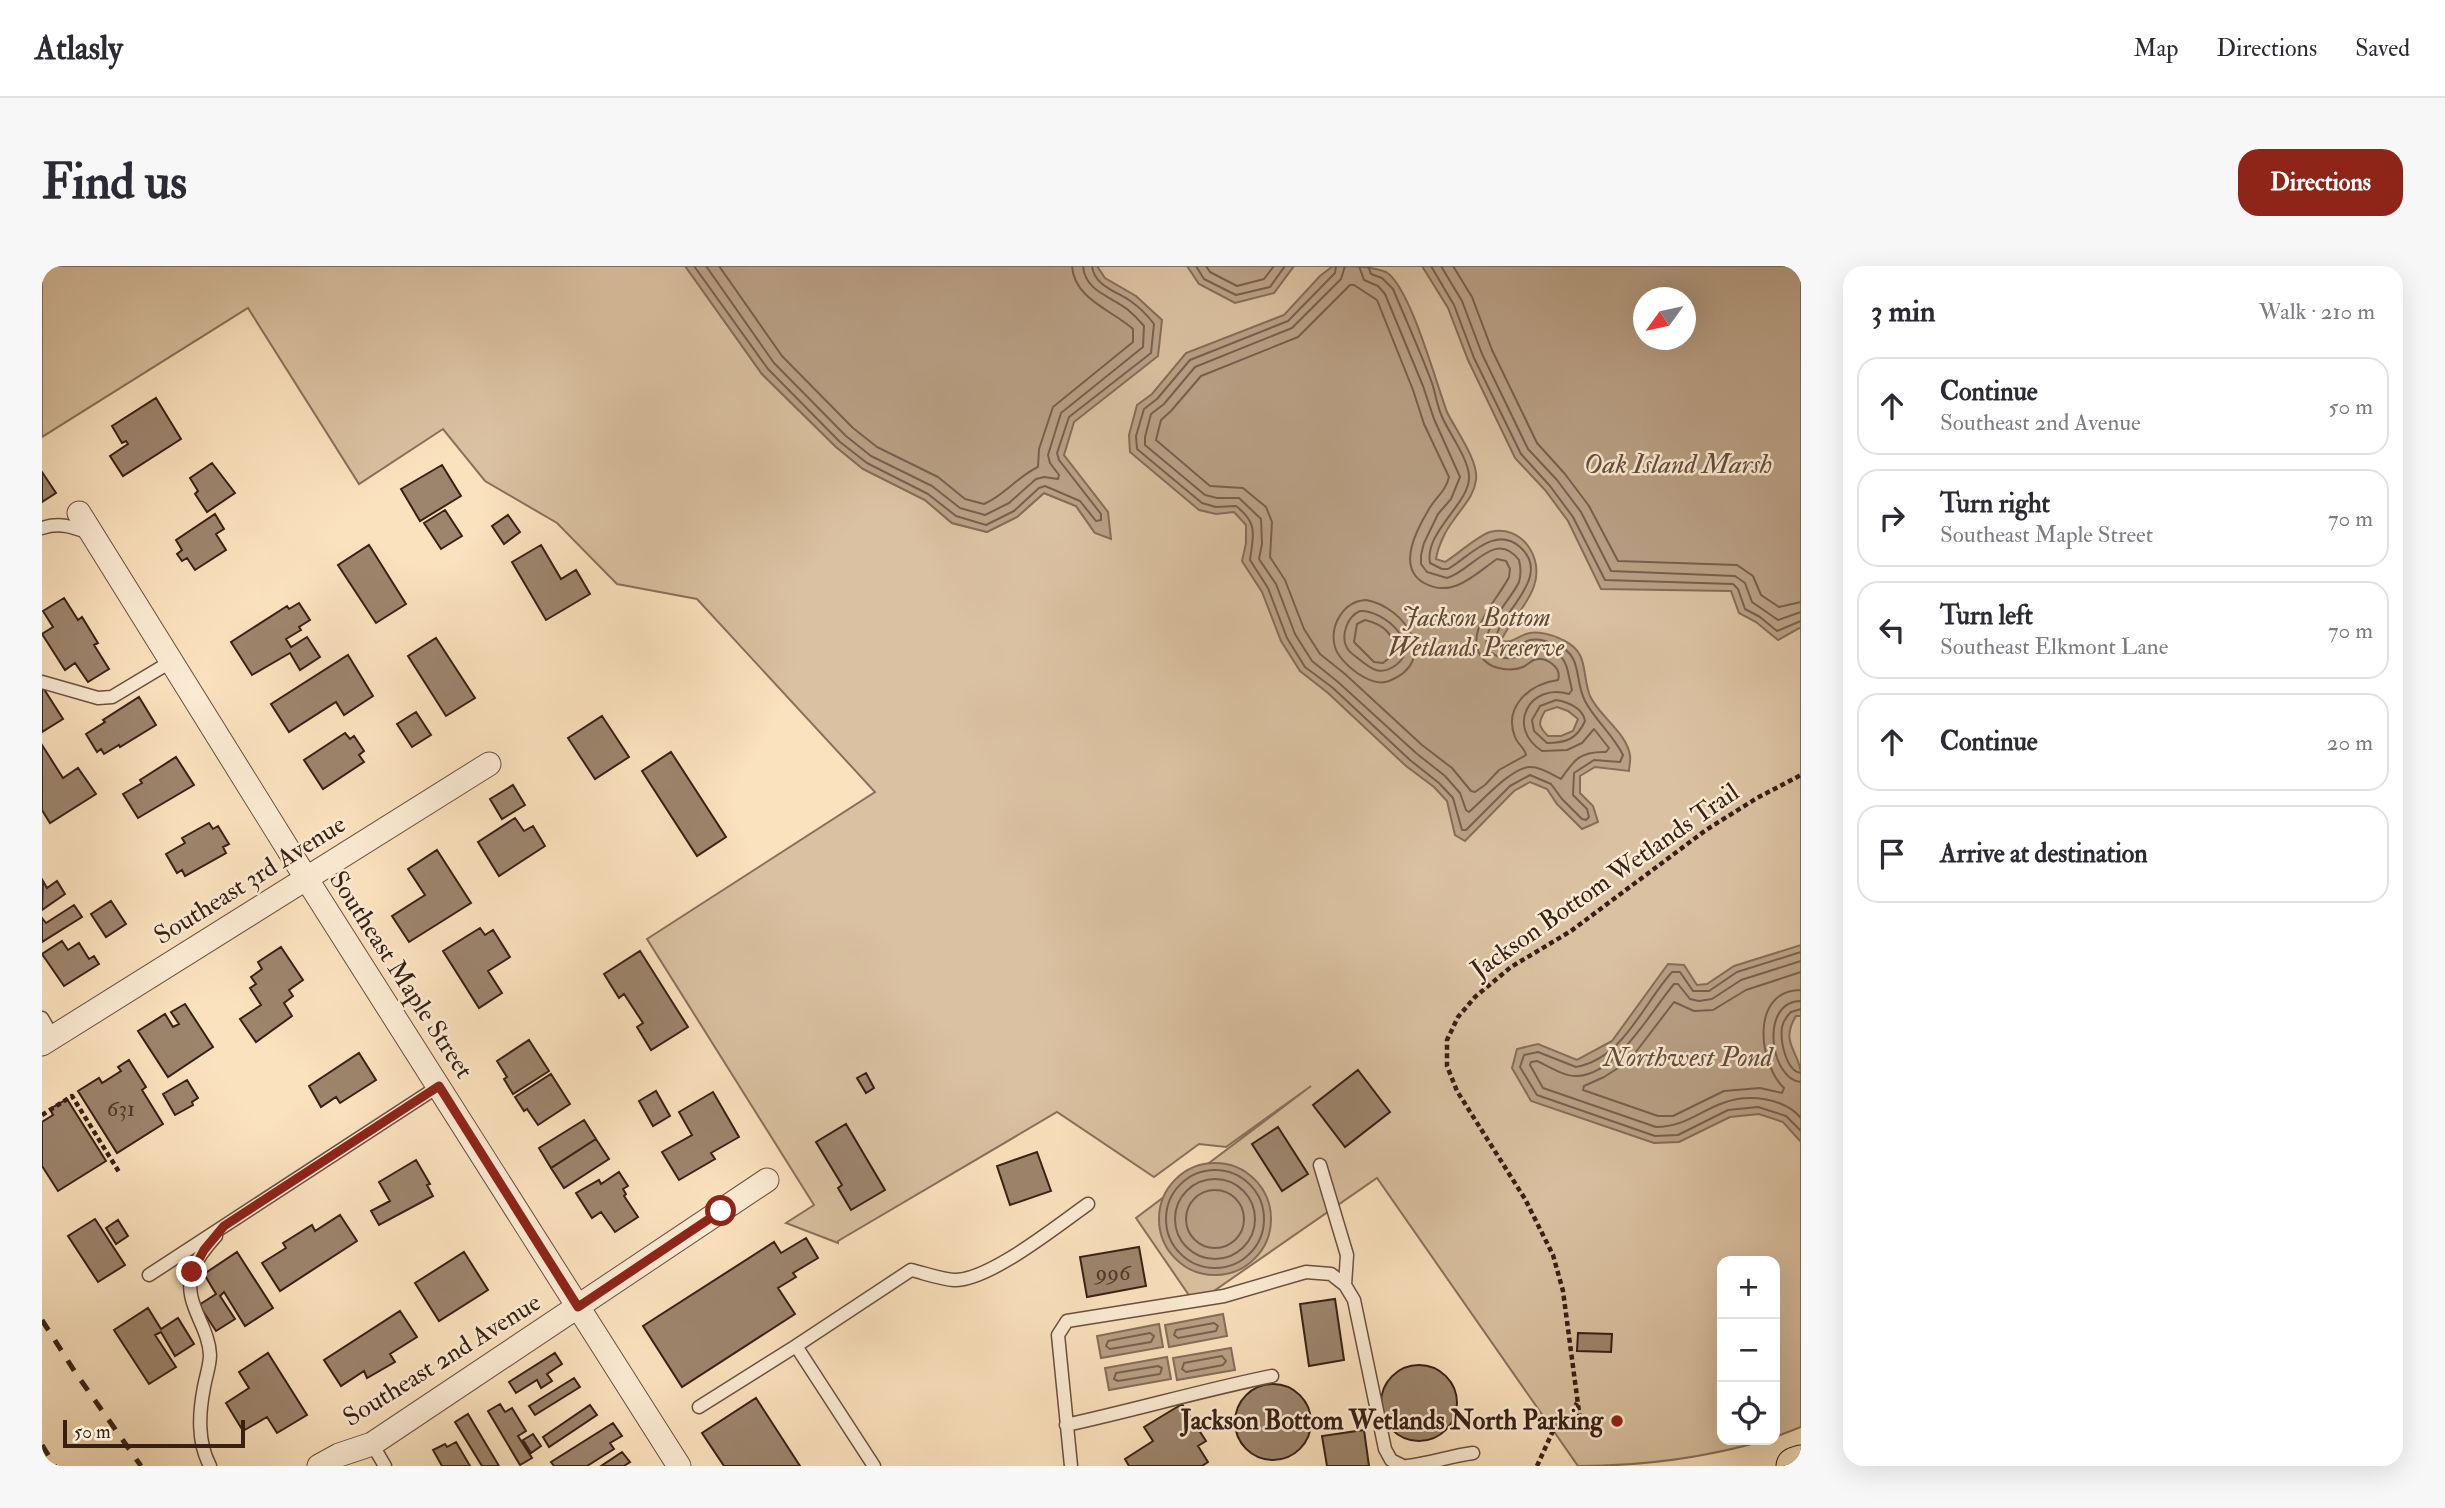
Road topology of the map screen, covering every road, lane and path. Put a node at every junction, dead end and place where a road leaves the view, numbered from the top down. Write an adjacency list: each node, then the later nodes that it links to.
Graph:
1 (79, 513): 3 (street, Southeast Maple Street)
2 (42, 528): 3 (lane)
3 (93, 535): 4 (street, Southeast Maple Street)
4 (172, 660): 5 (lane); 8 (street, Southeast Maple Street)
5 (42, 682)
6 (489, 764): 8 (street, Southeast 3rd Avenue)
7 (1801, 775): 22 (path, Jackson Bottom Wetlands Trail)
8 (306, 878): 9 (street, Southeast 3rd Avenue); 10 (street, Southeast Maple Street)
9 (46, 1033)
10 (439, 1086): 16 (lane); 19 (street, Southeast Maple Street)
11 (42, 1115): 13 (path)
12 (1320, 1166): 18 (lane)
13 (119, 1172)
14 (767, 1180): 19 (street, Southeast 2nd Avenue)
15 (1088, 1204): 20 (lane)
16 (224, 1226): 17 (lane); 29 (lane)
17 (149, 1275)
18 (1345, 1285): 24 (lane); 35 (lane)
19 (578, 1307): 26 (street, Southeast 2nd Avenue); 32 (street, Southeast Maple Street)
20 (796, 1346): 23 (lane); 33 (lane)
21 (1272, 1376): 24 (lane)
22 (1578, 1402): 25 (path, Jackson Bottom Wetlands Trail); 36 (path)
23 (699, 1407)
24 (1066, 1425): 34 (lane)
25 (1581, 1427)
26 (372, 1444): 30 (street, Southeast 2nd Avenue); 31 (lane)
27 (1473, 1453): 35 (lane)
28 (1801, 1464): 37 (main road)
29 (210, 1466)
30 (319, 1466)
31 (385, 1466)
32 (679, 1466)
33 (874, 1466)
34 (1071, 1466)
35 (1405, 1466)
36 (1537, 1466)
37 (1795, 1466)

